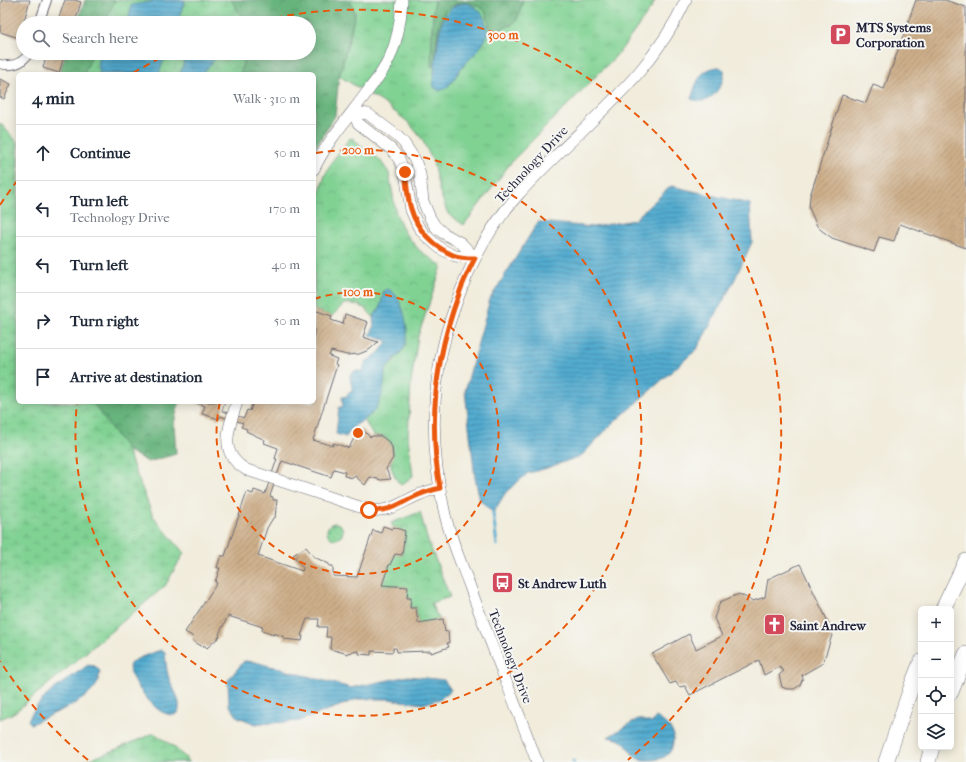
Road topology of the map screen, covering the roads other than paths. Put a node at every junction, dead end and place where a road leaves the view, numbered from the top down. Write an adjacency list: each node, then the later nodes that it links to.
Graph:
1 (47, 0): 4 (street)
2 (402, 0): 7 (street)
3 (686, 0): 9 (street, Technology Drive)
4 (41, 16)
5 (23, 60): 6 (street)
6 (0, 64)
7 (353, 112): 8 (street); 9 (street)
8 (316, 164)
9 (475, 258): 11 (street, Technology Drive)
10 (236, 404): 11 (street)
11 (440, 488): 18 (street, Technology Drive)
12 (966, 561): 13 (highway)
13 (944, 606)
14 (966, 654): 16 (highway)
15 (918, 670): 19 (highway)
16 (954, 684)
17 (931, 750): 20 (highway)
18 (537, 762)
19 (886, 762)
20 (928, 762)

